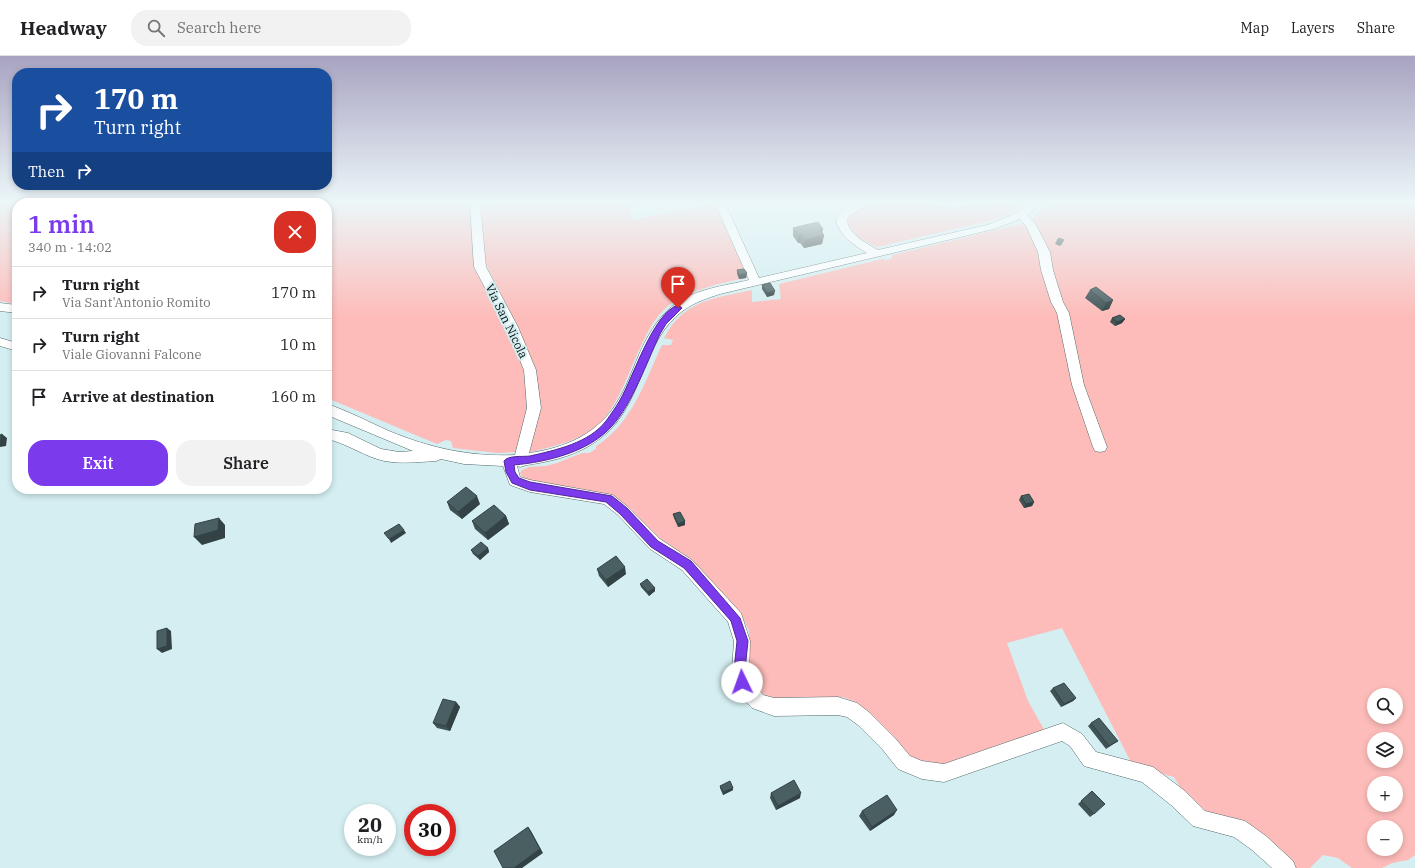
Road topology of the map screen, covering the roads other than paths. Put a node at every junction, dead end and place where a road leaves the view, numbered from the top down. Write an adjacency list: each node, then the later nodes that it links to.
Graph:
1 (478, 241): 16 (street, Via San Nicola)
2 (737, 241): 7 (street)
3 (857, 241): 6 (street)
4 (931, 241): 6 (street)
5 (1039, 241): 14 (street)
6 (876, 254): 7 (street)
7 (755, 282): 16 (street)
8 (0, 307): 9 (street)
9 (12, 308)
10 (0, 342): 11 (street)
11 (12, 346)
12 (332, 411): 15 (street)
13 (332, 435): 15 (street)
14 (1100, 447)
15 (445, 456): 16 (street)
16 (514, 461): 17 (street)
17 (1286, 868)

